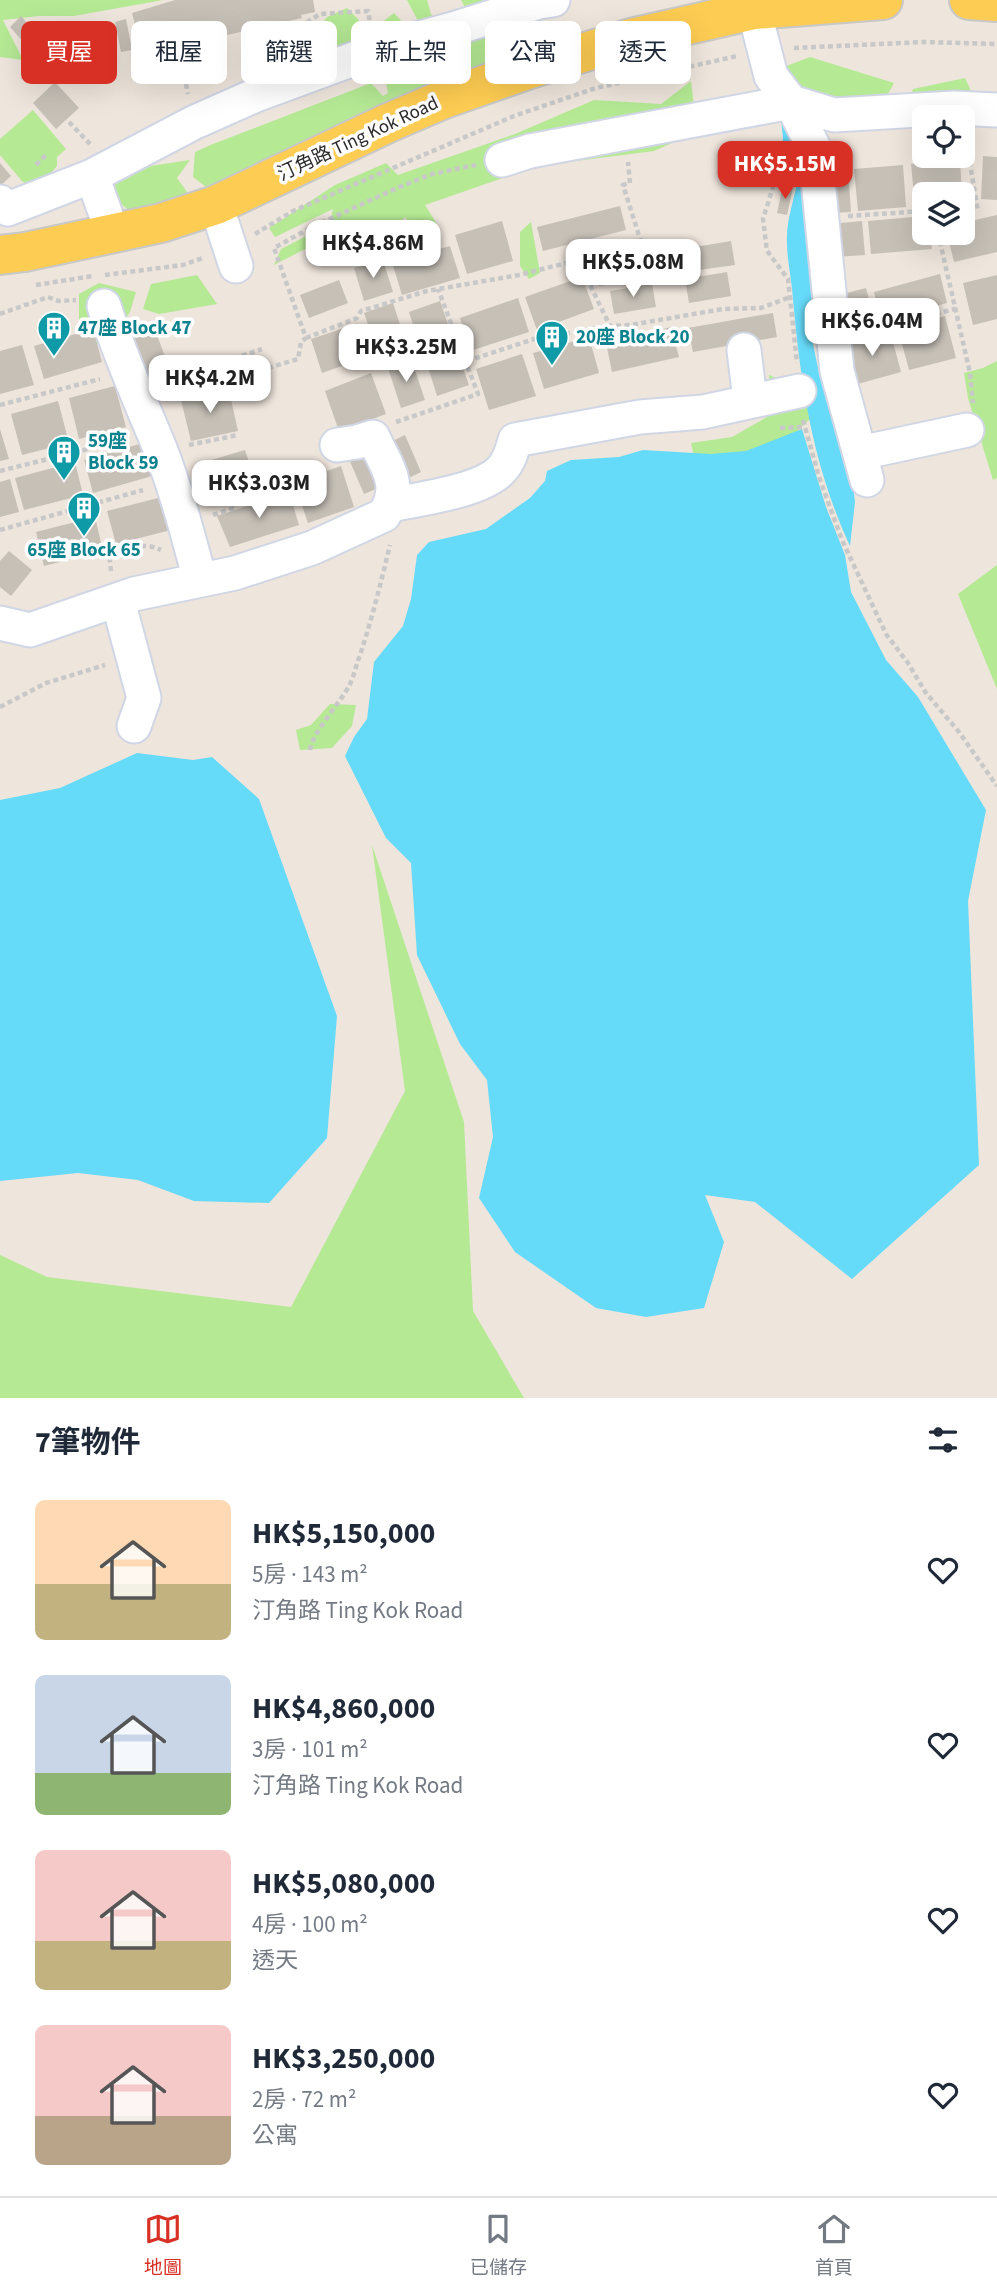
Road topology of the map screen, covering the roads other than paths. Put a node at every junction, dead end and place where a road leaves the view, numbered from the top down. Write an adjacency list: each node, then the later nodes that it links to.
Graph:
1 (553, 0): 9 (street)
2 (883, 0): 5 (main road, 汀角路 Ting Kok Road)
3 (969, 0): 4 (main road)
4 (997, 2)
5 (754, 10): 6 (street); 10 (main road, 汀角路 Ting Kok Road)
6 (784, 103): 7 (street); 8 (street); 19 (street)
7 (997, 110)
8 (503, 159)
9 (92, 176): 11 (street); 12 (street)
10 (216, 205): 12 (main road, 汀角路 Ting Kok Road); 13 (street)
11 (4, 206): 14 (street)
12 (110, 234): 14 (main road, 汀角路 Ting Kok Road)
13 (233, 257)
14 (17, 264)
15 (104, 306): 22 (street)
16 (744, 350): 18 (street)
17 (799, 391): 18 (street)
18 (750, 400): 21 (street)
19 (967, 430)
20 (337, 445): 21 (street)
21 (391, 505): 22 (street)
22 (200, 580): 23 (street)
23 (118, 601): 24 (street); 25 (street)
24 (0, 623)
25 (135, 726)

